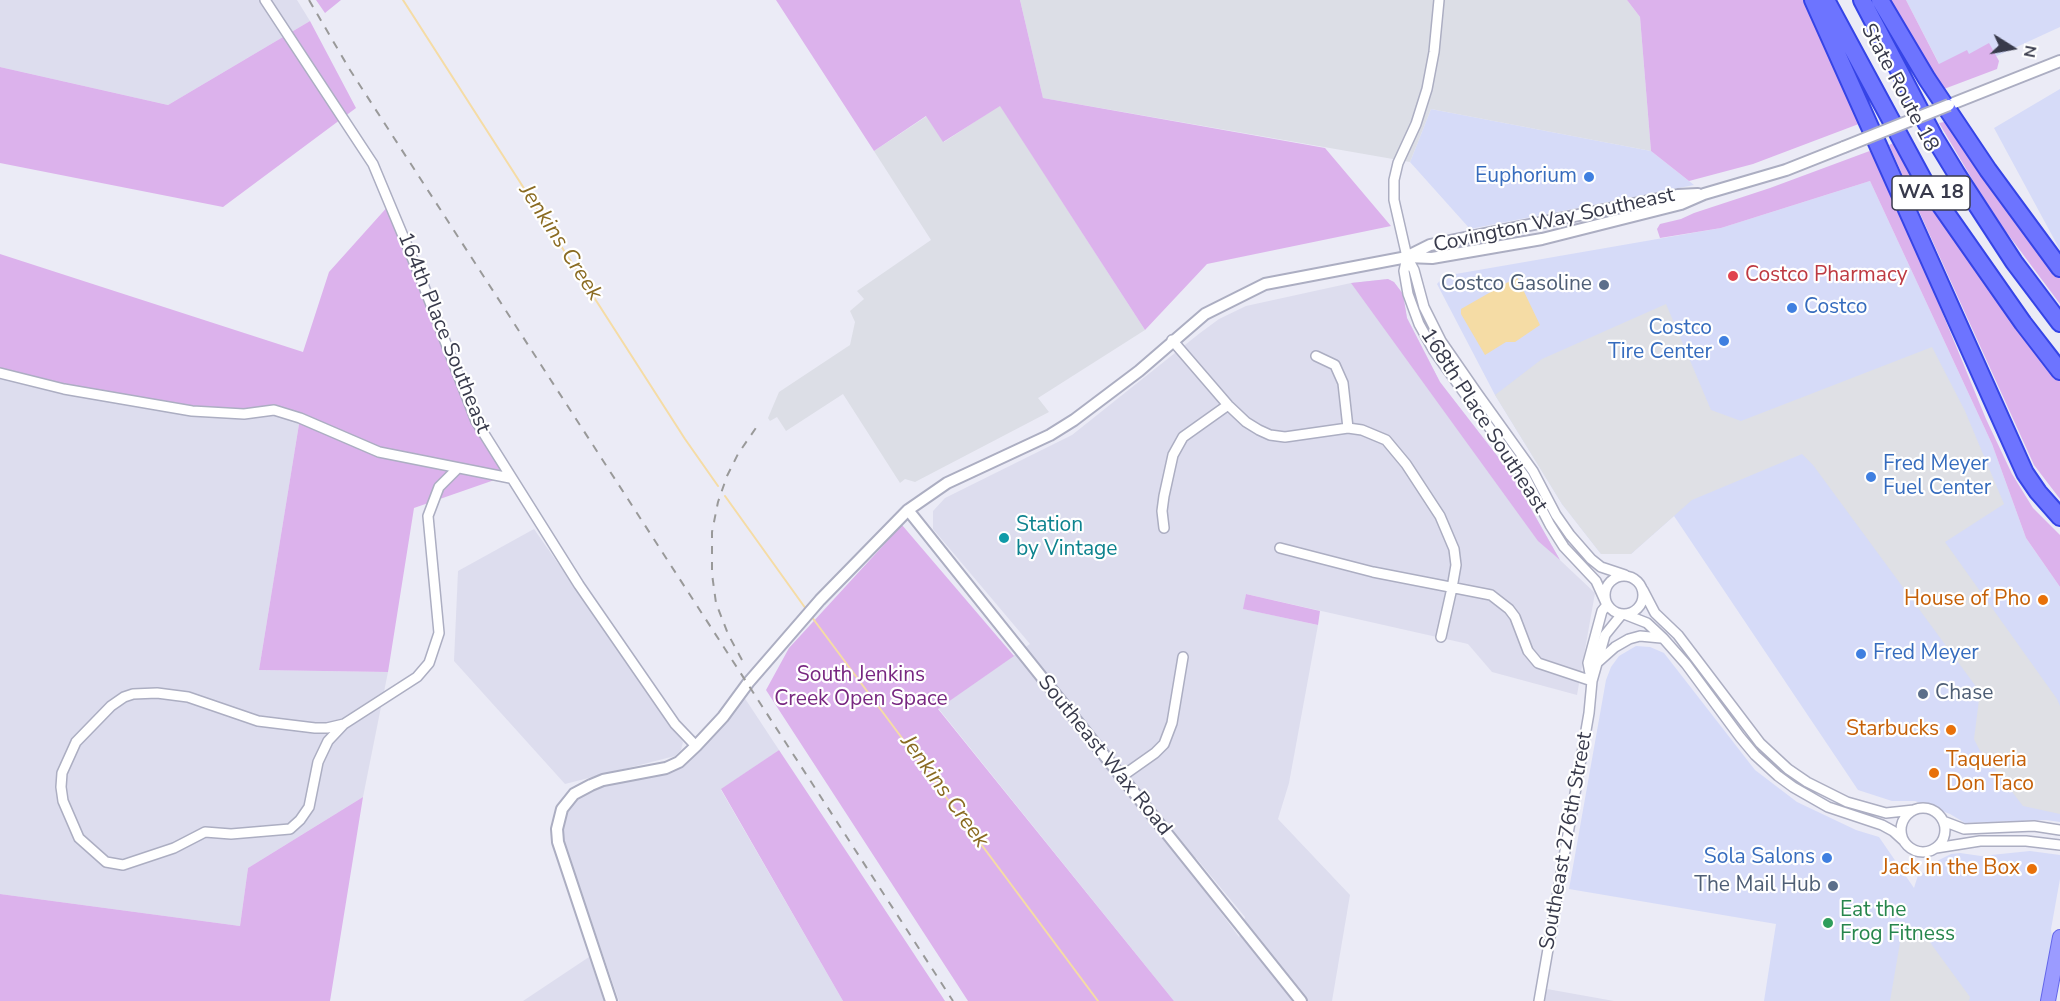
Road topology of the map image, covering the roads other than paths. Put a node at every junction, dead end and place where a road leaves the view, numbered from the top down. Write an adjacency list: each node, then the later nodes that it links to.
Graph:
1 (265, 0): 21 (street, 164th Place Southeast)
2 (1440, 0): 11 (street, 168th Place Southeast)
3 (1814, 0): 23 (highway)
4 (1826, 0): 16 (highway, State Route 18 / WA 18)
5 (1862, 0): 13 (highway, State Route 18 / WA 18)
6 (1880, 0): 12 (highway)
7 (2060, 61): 8 (street, Covington Way Southeast, bridge)
8 (1704, 194): 9 (street, Covington Way Southeast); 10 (street, Covington Way Southeast)
9 (1594, 212): 10 (street); 11 (street, Covington Way Southeast)
10 (1542, 239): 11 (street, Covington Way Southeast)
11 (1407, 257): 14 (street, Covington Way Southeast); 26 (street, 168th Place Southeast); 29 (street, 168th Place Southeast)
12 (2060, 268)
13 (2060, 323)
14 (1172, 340): 18 (street); 22 (street, Covington Way Southeast)
15 (1317, 356): 19 (street)
16 (2060, 370)
17 (0, 373): 20 (street)
18 (1228, 405): 19 (street); 24 (street)
19 (1348, 428): 27 (street)
20 (458, 468): 21 (street); 36 (street)
21 (510, 478): 37 (street, 164th Place Southeast)
22 (908, 510): 37 (street, Covington Way Southeast); 38 (street, Southeast Wax Road)
23 (2060, 517)
24 (1164, 528)
25 (1280, 548): 27 (street)
26 (1624, 575): 28 (street); 29 (street)
27 (1452, 588): 31 (street); 35 (street)
28 (1643, 590): 30 (street); 39 (street)
29 (1607, 604): 30 (street); 35 (street, Southeast 276th Street)
30 (1623, 614): 32 (street); 34 (street, Southeast 276th Street)
31 (1441, 637)
32 (1663, 638): 34 (street); 42 (street)
33 (1183, 657): 38 (street)
34 (1598, 663): 35 (street, Southeast 276th Street)
35 (1592, 681): 48 (street, Southeast 276th Street)
36 (344, 723): 36 (street)
37 (696, 746): 46 (street, Covington Way Southeast)
38 (1121, 777): 47 (street, Southeast Wax Road)
39 (1914, 810): 40 (street); 42 (street)
40 (1943, 821): 41 (street); 44 (street)
41 (2060, 830)
42 (1904, 841): 44 (street)
43 (2060, 845): 44 (street)
44 (1936, 848)
45 (2060, 937): 49 (main road)
46 (611, 1001)
47 (1301, 1001)
48 (1539, 1001)
49 (2049, 1001)

